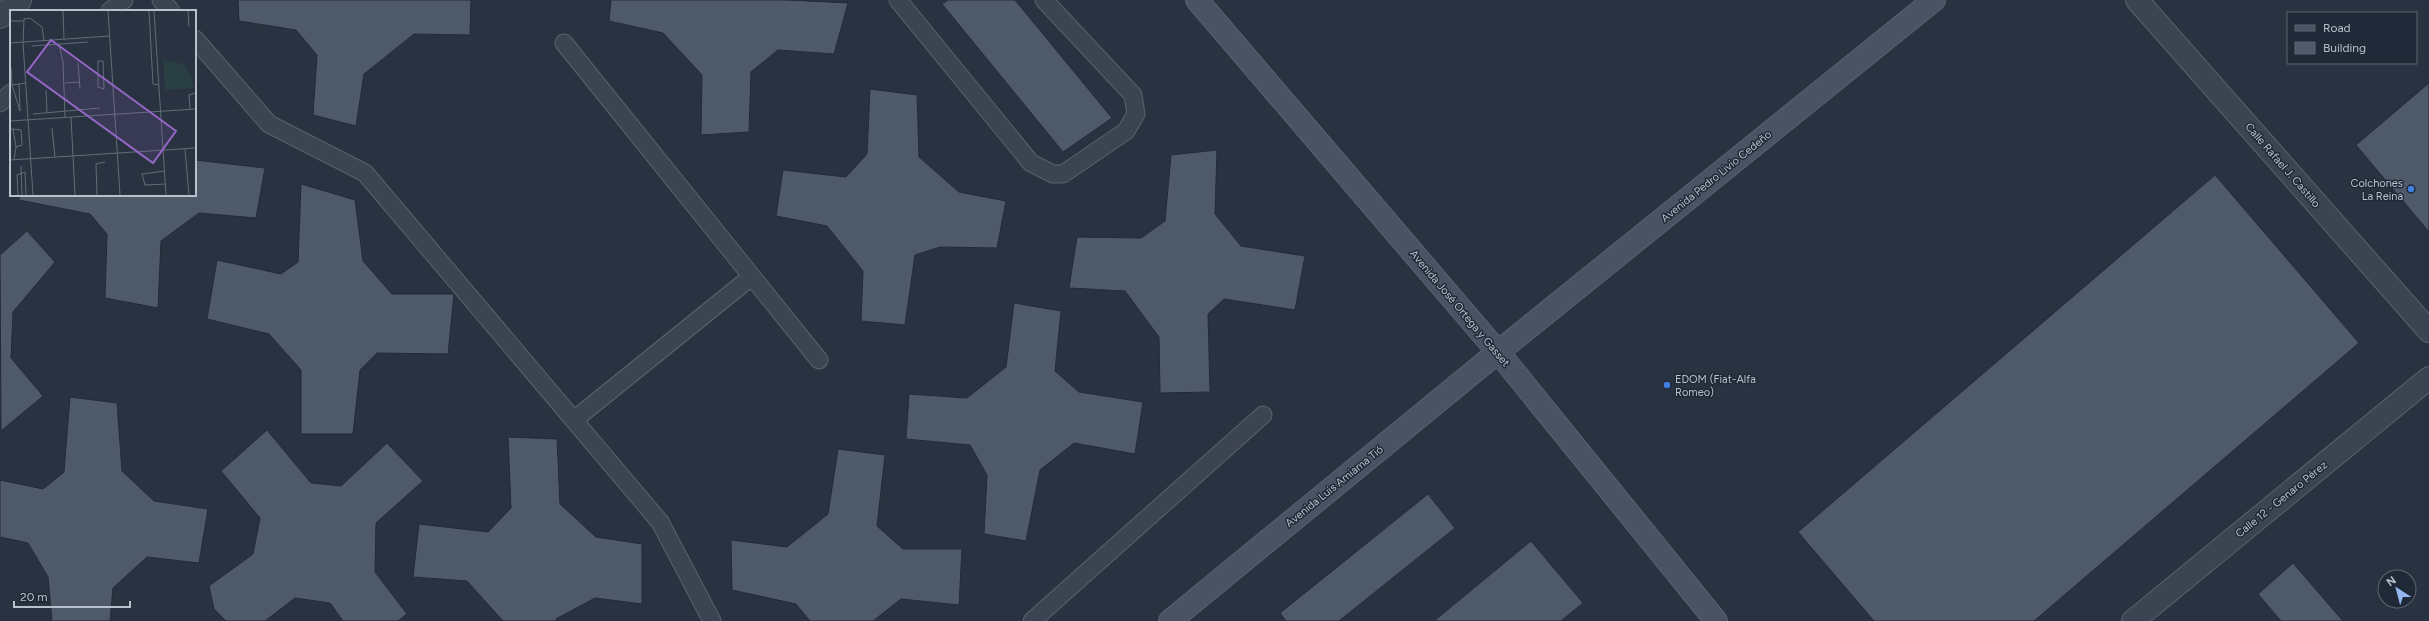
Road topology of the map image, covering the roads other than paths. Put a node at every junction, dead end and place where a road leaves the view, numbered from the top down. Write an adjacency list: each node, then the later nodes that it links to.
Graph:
1 (20, 0): 11 (street)
2 (124, 0): 9 (lane)
3 (161, 0): 10 (lane)
4 (898, 0): 5 (lane)
5 (1044, 0)
6 (1197, 0): 18 (main road, Avenida José Ortega y Gasset)
7 (1934, 0): 18 (main road, Avenida Pedro Livio Cedeño)
8 (2137, 0): 17 (street, Calle Rafael J. Castillo)
9 (111, 10)
10 (170, 10)
11 (0, 17)
12 (196, 40): 22 (lane)
13 (564, 43): 16 (lane)
14 (10, 94): 15 (lane)
15 (0, 102)
16 (751, 276): 19 (lane); 22 (lane)
17 (2429, 331)
18 (1498, 352): 25 (main road, Avenida Luis Amiama Tió); 26 (main road, Avenida José Ortega y Gasset)
19 (819, 360)
20 (2429, 378): 27 (street, Calle 12 - Genaro Pérez)
21 (1263, 415): 24 (lane)
22 (574, 420): 23 (lane)
23 (712, 621)
24 (1032, 621)
25 (1170, 621)
26 (1716, 621)
27 (2133, 621)

